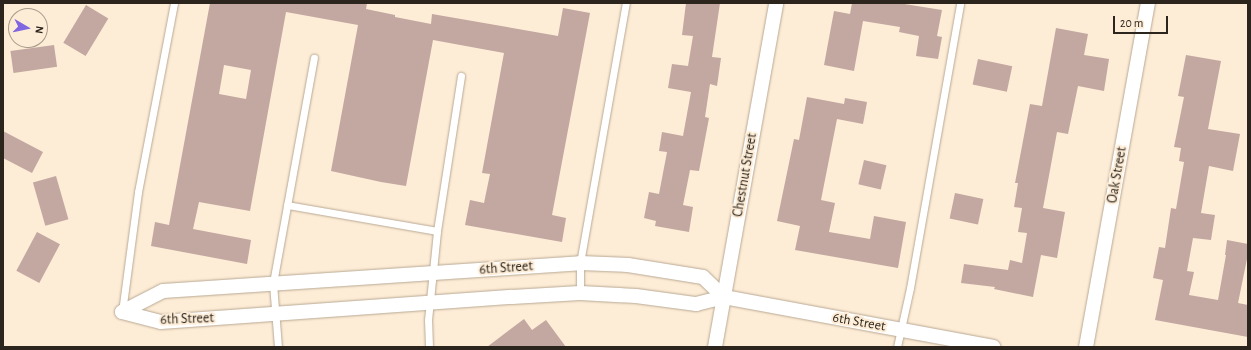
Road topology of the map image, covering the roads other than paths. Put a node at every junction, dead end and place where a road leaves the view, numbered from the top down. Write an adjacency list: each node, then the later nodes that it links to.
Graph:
1 (174, 3): 16 (lane)
2 (626, 3): 10 (lane)
3 (776, 3): 14 (street, Chestnut Street)
4 (960, 3): 18 (lane)
5 (1148, 3): 24 (street, Oak Street)
6 (314, 58): 8 (lane)
7 (461, 76): 9 (lane)
8 (287, 205): 9 (lane); 12 (lane)
9 (437, 231): 11 (lane)
10 (580, 263): 11 (street, 6th Street); 13 (lane); 14 (street, 6th Street)
11 (432, 272): 12 (street, 6th Street); 15 (lane)
12 (273, 283): 16 (street, 6th Street); 17 (lane)
13 (580, 293): 14 (street, 6th Street); 15 (street, 6th Street)
14 (724, 297): 18 (street, 6th Street); 21 (street, Chestnut Street)
15 (429, 303): 17 (street, 6th Street); 20 (lane)
16 (122, 312): 17 (street, 6th Street)
17 (275, 314): 19 (lane)
18 (900, 330): 22 (lane); 23 (street, 6th Street)
19 (278, 347)
20 (429, 347)
21 (715, 347)
22 (897, 347)
23 (993, 347)
24 (1086, 347)

